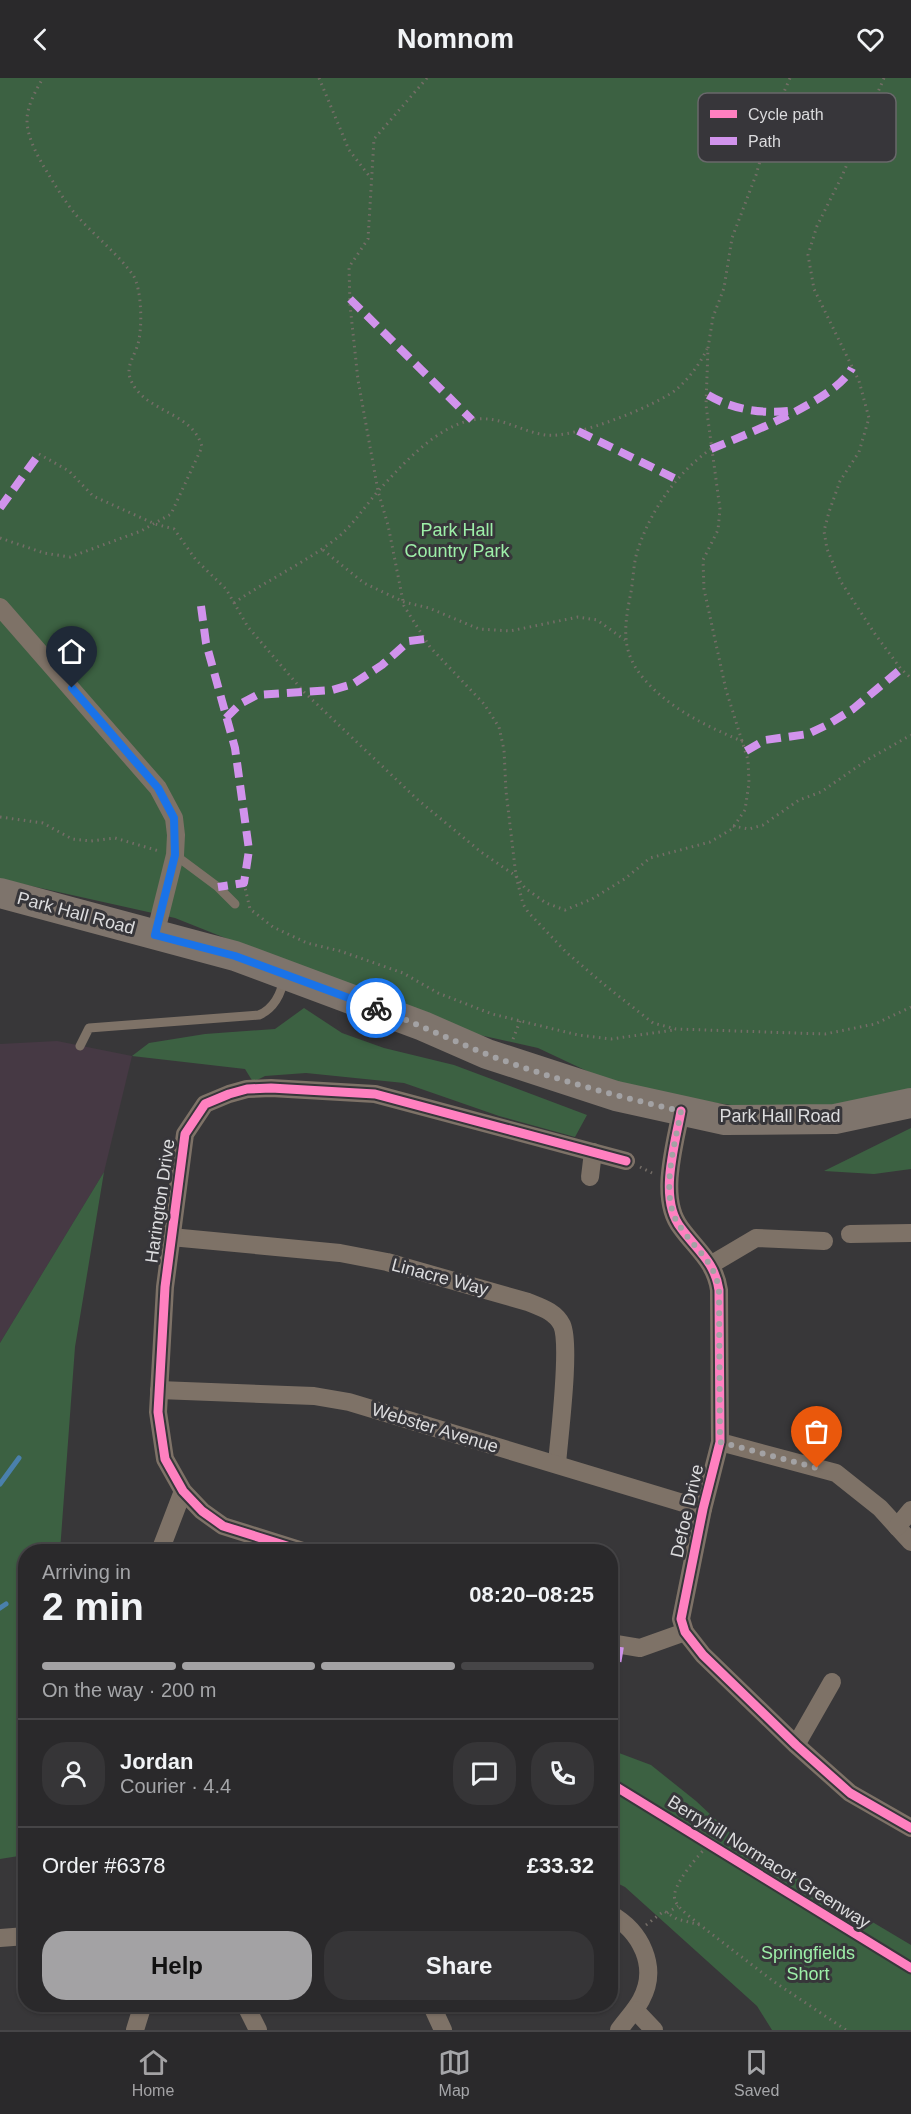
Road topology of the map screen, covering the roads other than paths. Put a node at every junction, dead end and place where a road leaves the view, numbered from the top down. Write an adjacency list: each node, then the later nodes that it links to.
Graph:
1 (0, 607): 2 (street)
2 (175, 855): 4 (lane); 5 (street)
3 (0, 893): 5 (main road, Park Hall Road)
4 (235, 904)
5 (155, 935): 6 (main road, Park Hall Road)
6 (283, 973): 7 (lane); 9 (main road, Park Hall Road)
7 (80, 1046)
8 (911, 1102): 9 (main road, Park Hall Road)
9 (681, 1111): 17 (street, Defoe Drive)
10 (593, 1152): 11 (street, Harington Drive); 12 (street); 15 (street, Harington Drive)
11 (626, 1161)
12 (590, 1177)
13 (911, 1233): 14 (street)
14 (850, 1234)
15 (171, 1237): 18 (street, Harington Drive); 20 (street, Linacre Way)
16 (824, 1240): 17 (street)
17 (712, 1264): 19 (street, Defoe Drive)
18 (159, 1389): 20 (street, Webster Avenue); 21 (street, Harington Drive)
19 (720, 1442): 22 (street, Defoe Drive); 24 (street)
20 (557, 1464): 22 (street, Webster Avenue)
21 (183, 1491): 26 (street); 27 (street, Harington Drive)
22 (703, 1509): 28 (street, Defoe Drive)
23 (911, 1510): 24 (street)
24 (897, 1527): 25 (street)
25 (911, 1542)
26 (163, 1544)
27 (281, 1544)
28 (686, 1632): 29 (street); 31 (street)
29 (618, 1644)
30 (832, 1682): 31 (street)
31 (796, 1745): 32 (street)
32 (911, 1828)
33 (618, 1918): 36 (street)
34 (18, 1937): 35 (street)
35 (0, 1938)
36 (634, 2010): 43 (street); 44 (street)
37 (141, 2012): 40 (street)
38 (250, 2012): 41 (street)
39 (435, 2012): 42 (street)
40 (135, 2030)
41 (258, 2030)
42 (443, 2030)
43 (619, 2030)
44 (654, 2030)

